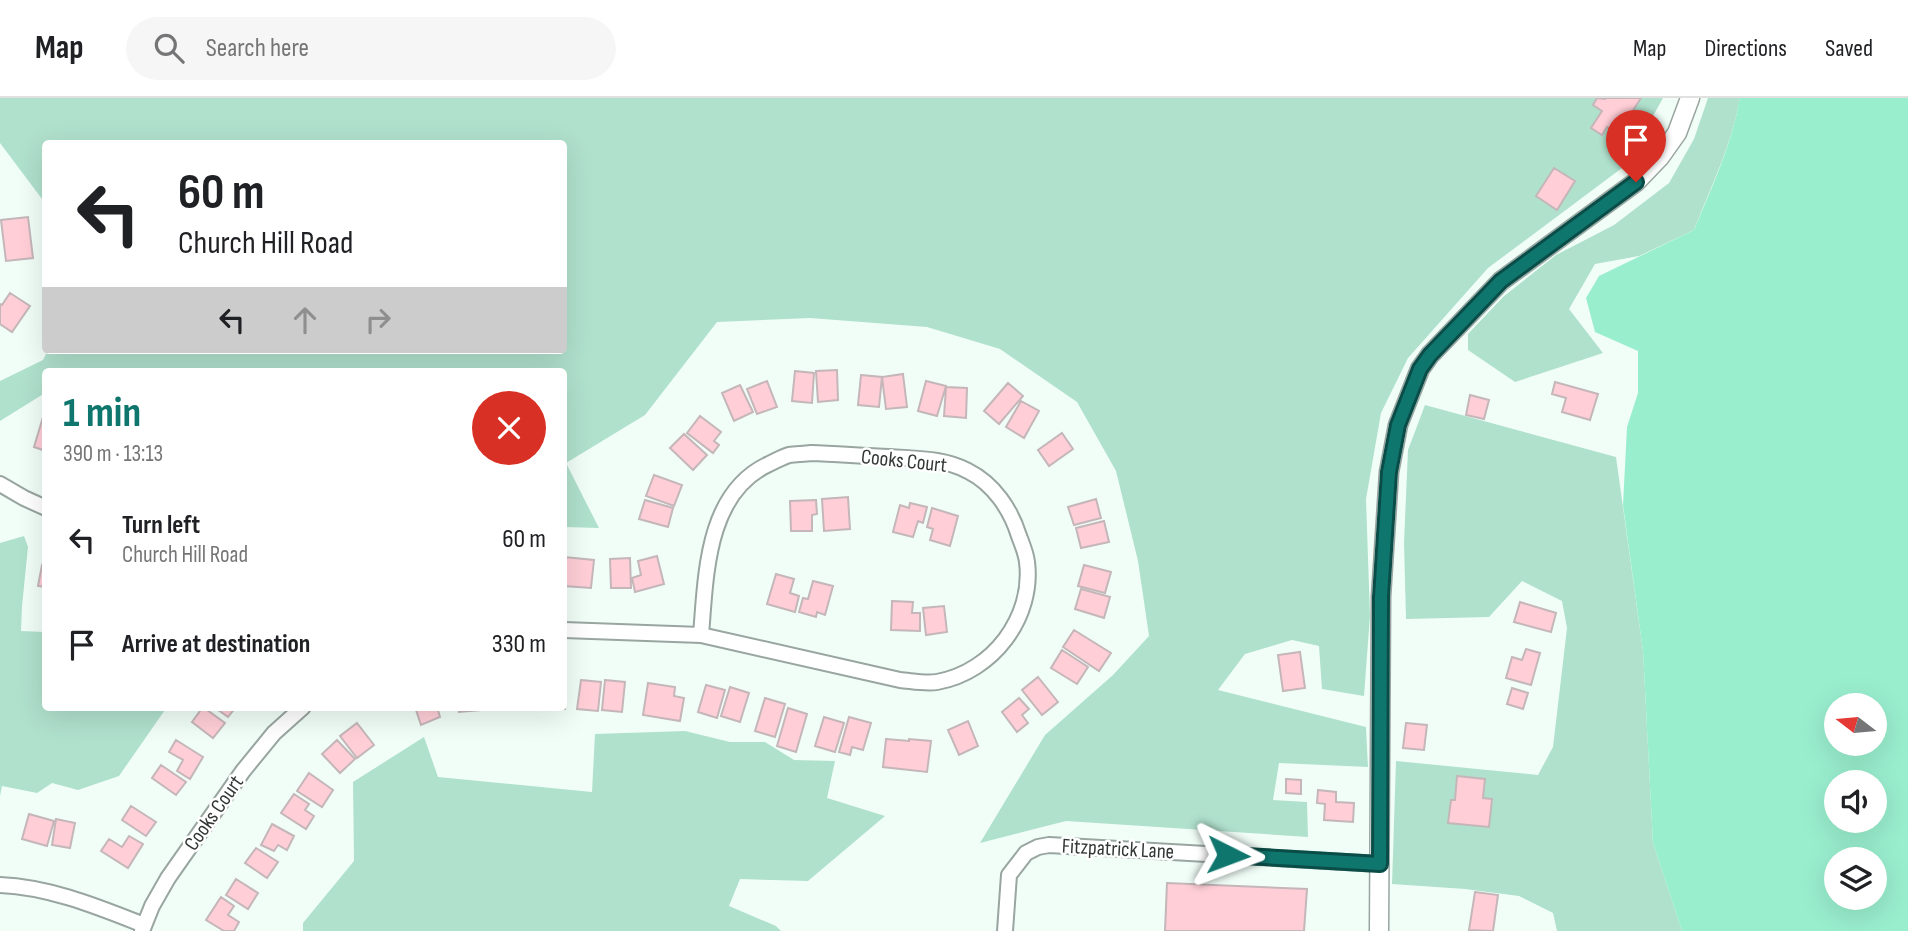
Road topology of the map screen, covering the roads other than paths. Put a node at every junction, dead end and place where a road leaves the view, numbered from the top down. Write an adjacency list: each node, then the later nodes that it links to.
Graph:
1 (1690, 98): 7 (street)
2 (0, 484): 3 (street)
3 (42, 506)
4 (567, 630): 5 (street, Cooks Court)
5 (701, 635): 5 (street, Cooks Court)
6 (299, 711): 9 (street, Cooks Court)
7 (1380, 864): 10 (street, Fitzpatrick Lane); 11 (street)
8 (0, 885): 9 (street)
9 (143, 928)
10 (1005, 931)
11 (1379, 931)

